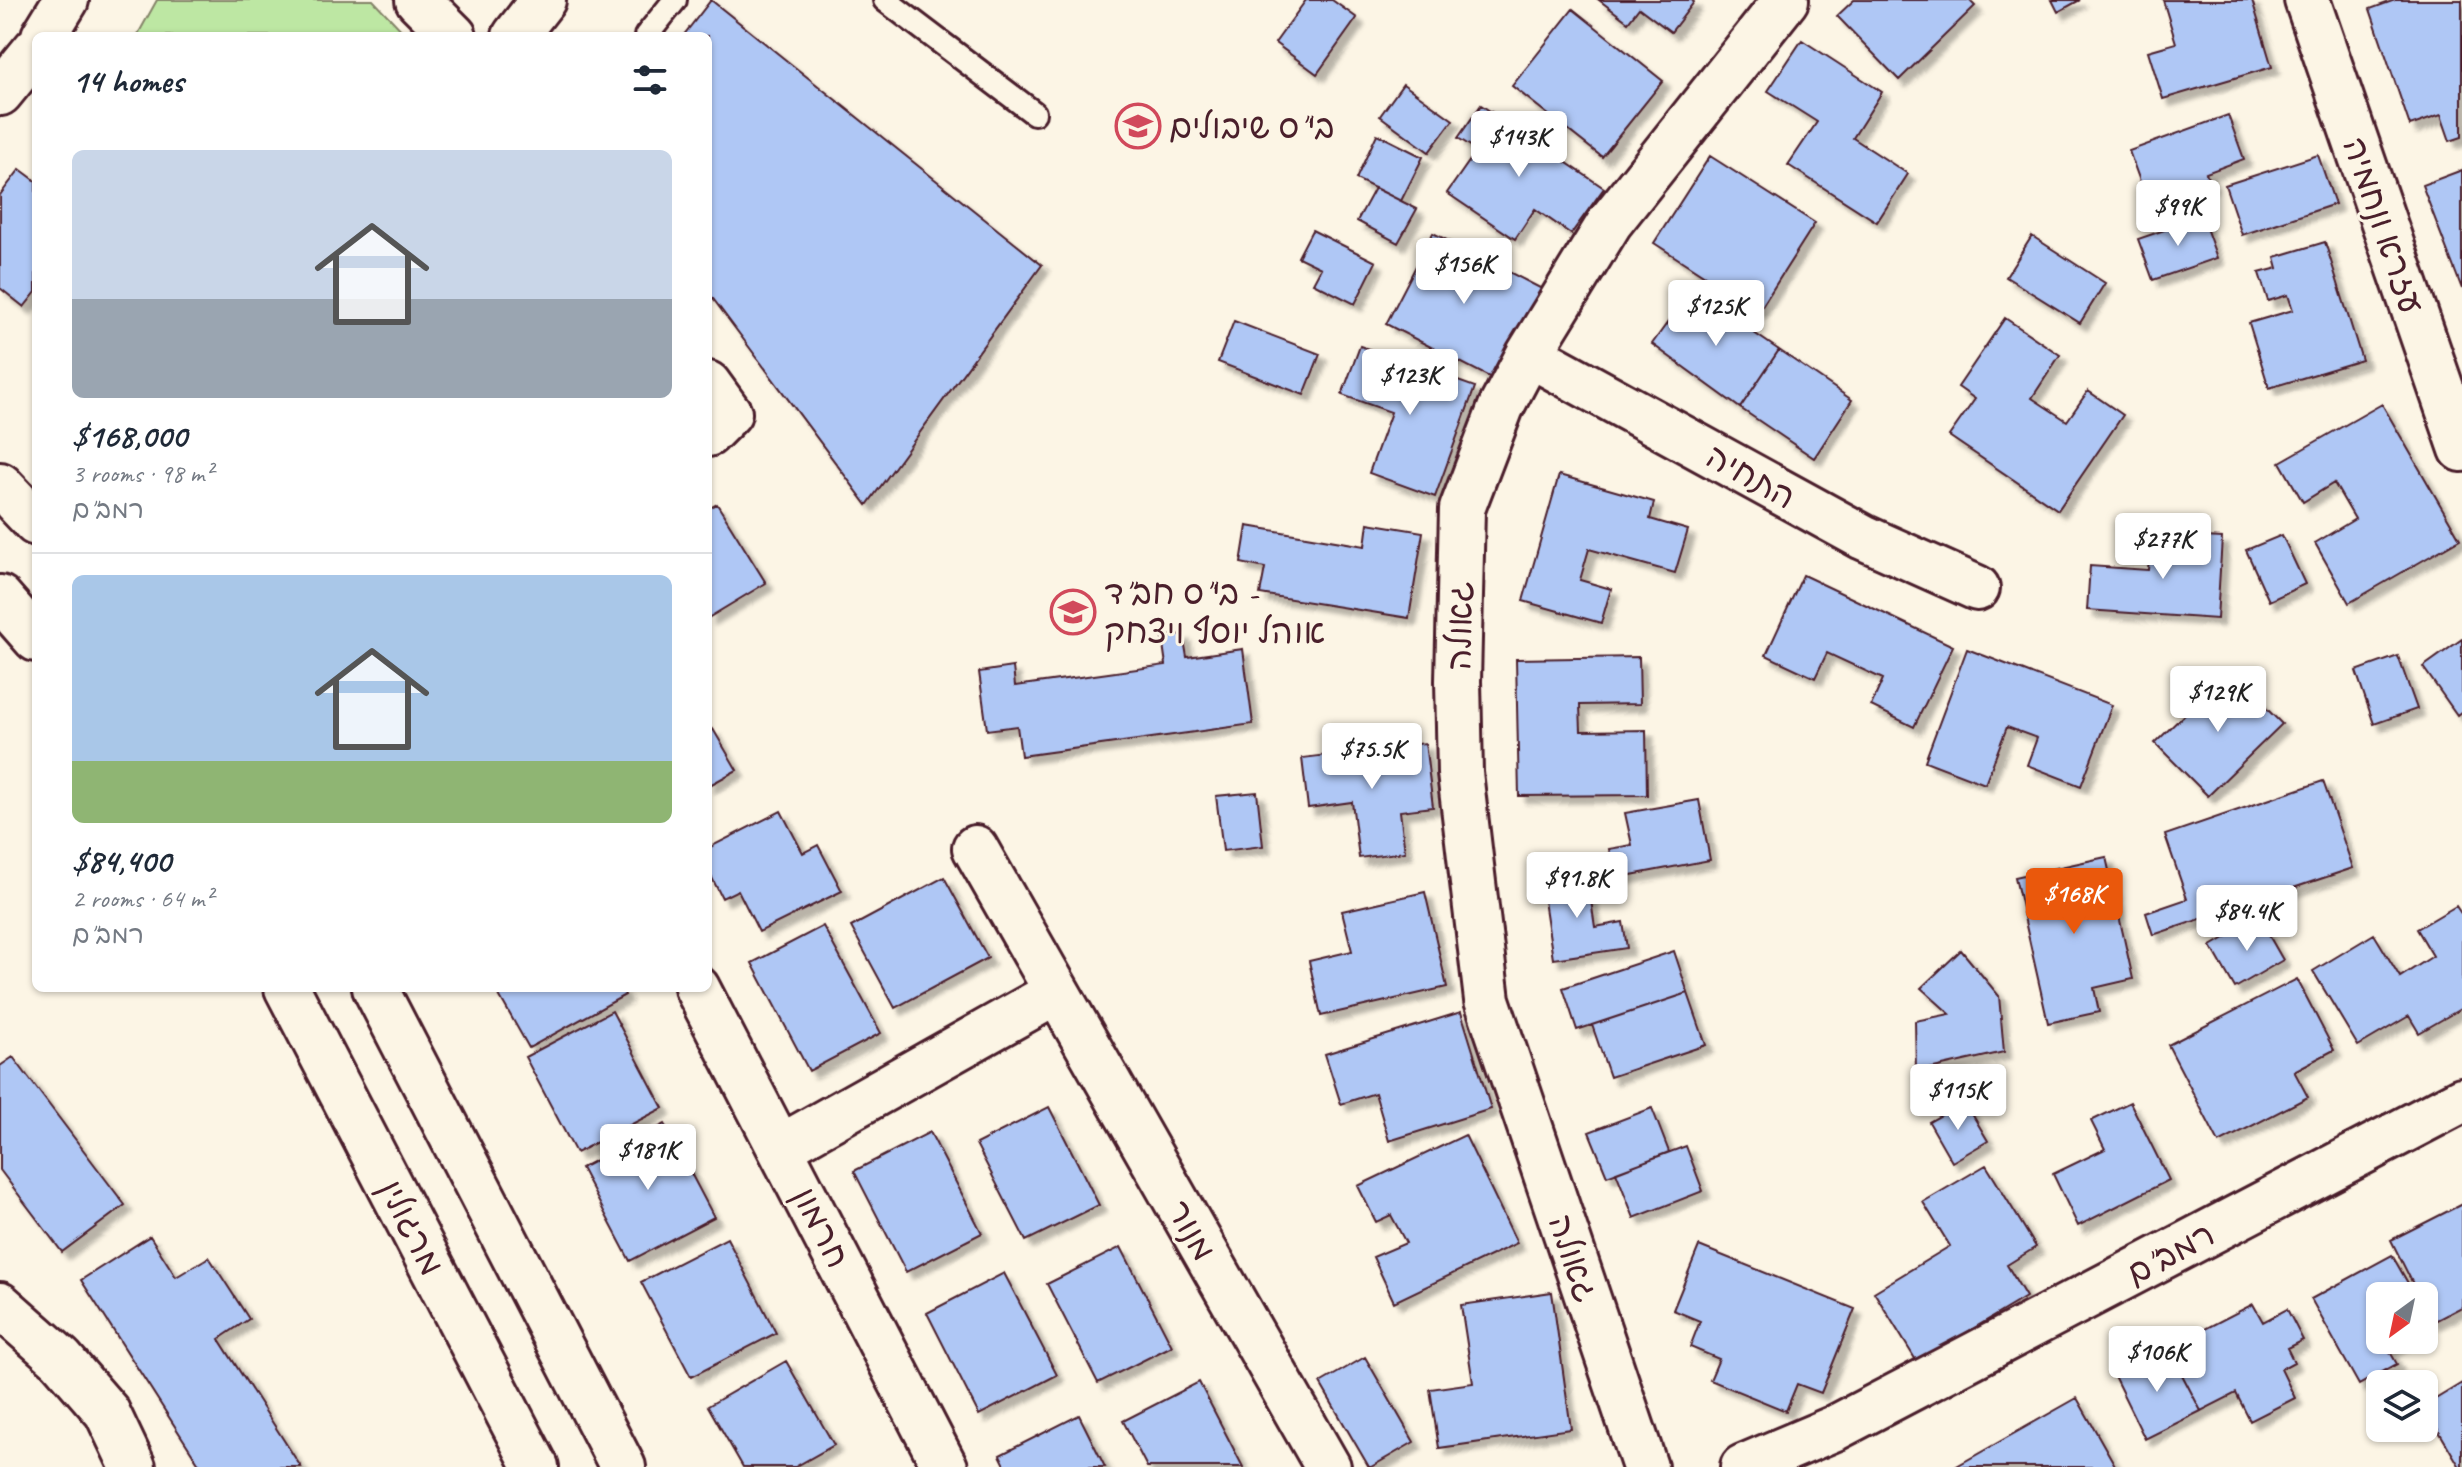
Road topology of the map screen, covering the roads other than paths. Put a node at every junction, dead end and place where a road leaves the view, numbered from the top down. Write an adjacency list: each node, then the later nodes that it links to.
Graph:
1 (66, 0): 8 (street)
2 (418, 0): 9 (street)
3 (543, 0): 10 (street)
4 (675, 0): 11 (lane)
5 (885, 0): 14 (lane)
6 (1786, 0): 15 (street, גאולה)
7 (2307, 0): 18 (street, עזרא ונחמיה)
8 (46, 32)
9 (450, 32)
10 (518, 32)
11 (649, 32)
12 (32, 54): 13 (street)
13 (0, 93)
14 (1034, 113)
15 (1529, 354): 21 (street, התחיה); 38 (street, גאולה)
16 (712, 390): 17 (street)
17 (712, 430)
18 (2462, 449)
19 (0, 485): 20 (street)
20 (32, 519)
21 (1977, 588)
22 (0, 598): 23 (street)
23 (32, 634)
24 (975, 848): 28 (street, מנור)
25 (289, 992): 34 (street, מרגולין)
26 (377, 992): 35 (street)
27 (699, 992): 30 (street, חרמון)
28 (1057, 992): 30 (street); 37 (street, מנור)
29 (2462, 1100): 32 (street, רמב"ם)
30 (781, 1147): 36 (street, חרמון)
31 (0, 1305): 33 (street)
32 (1835, 1428): 39 (street, רמב"ם); 40 (street, רמב"ם)
33 (133, 1467)
34 (536, 1467)
35 (623, 1467)
36 (945, 1467)
37 (1328, 1467)
38 (1645, 1467)
39 (1743, 1467)
40 (1781, 1467)

